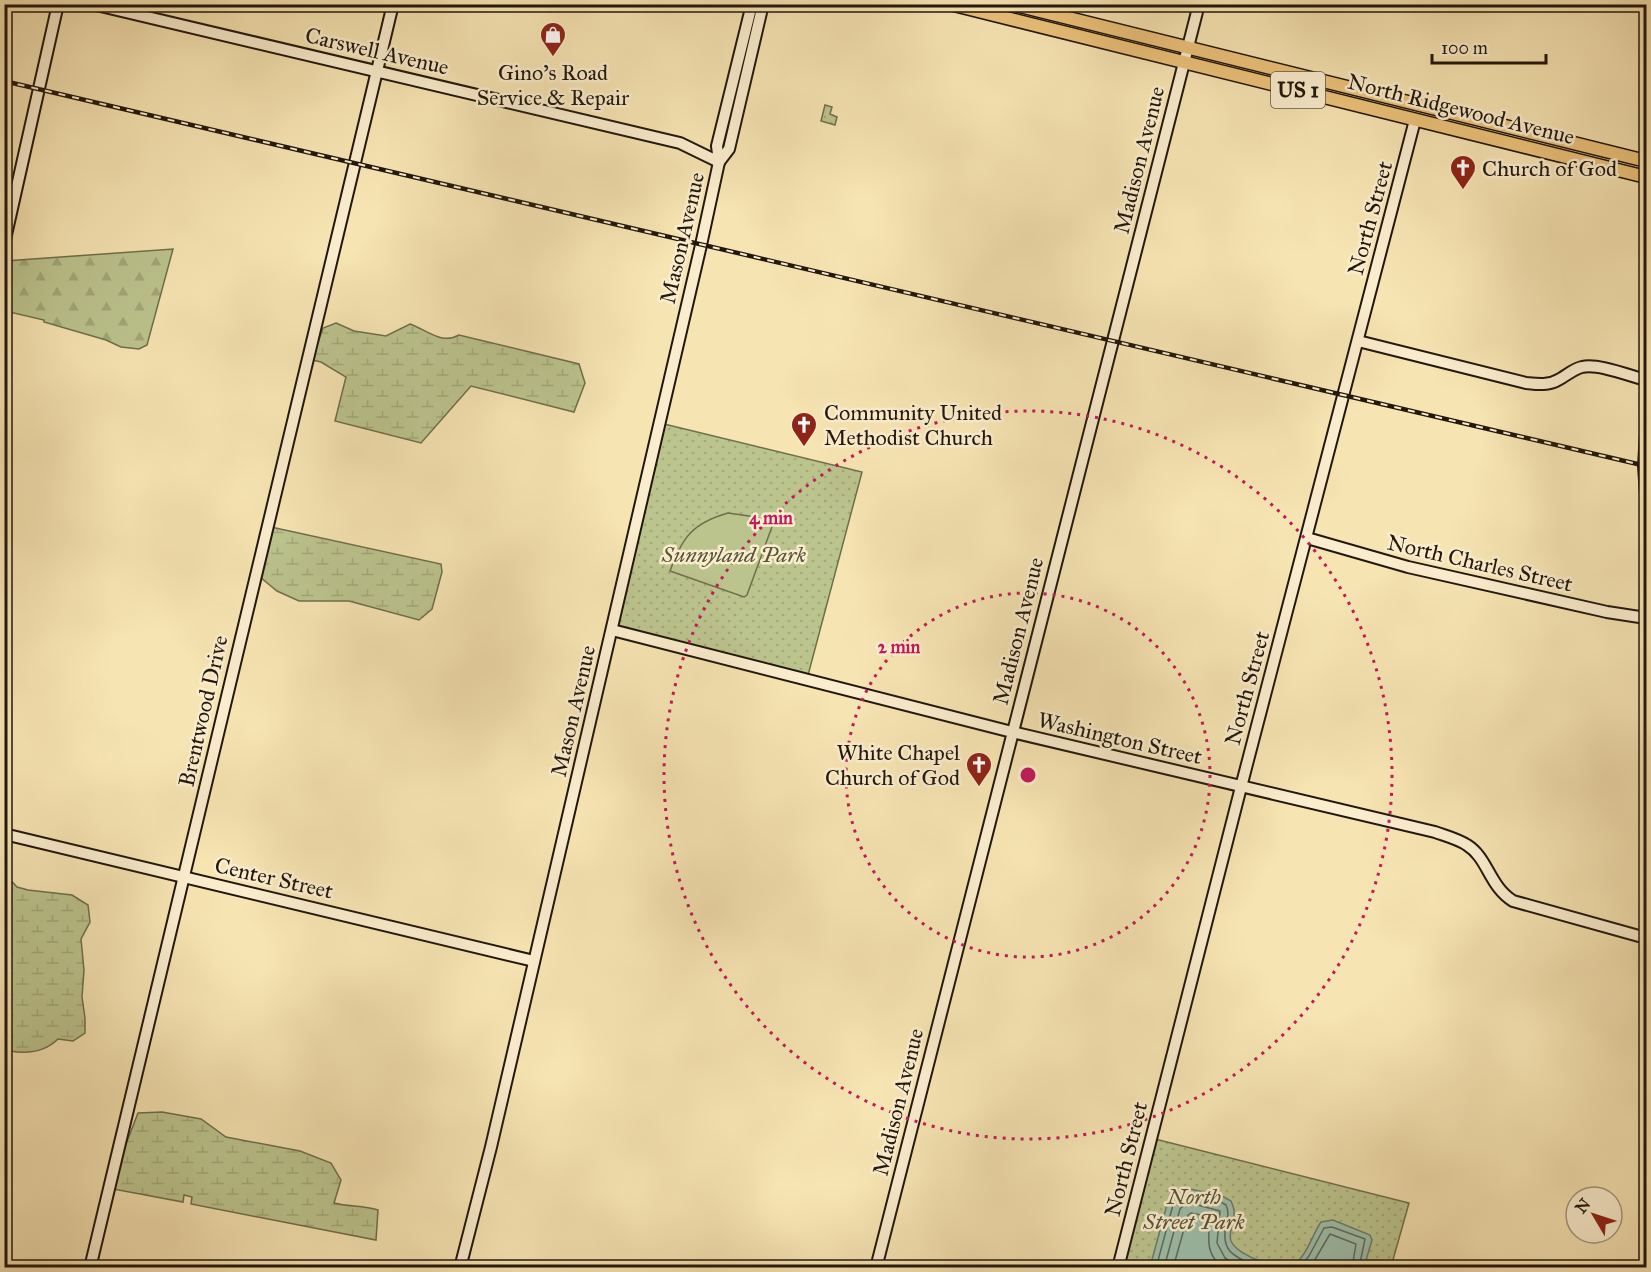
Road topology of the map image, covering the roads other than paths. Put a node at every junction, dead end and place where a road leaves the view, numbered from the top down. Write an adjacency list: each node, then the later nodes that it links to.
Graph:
1 (58, 4): 18 (street)
2 (92, 4): 11 (street, Carswell Avenue)
3 (393, 4): 11 (street, Brentwood Drive)
4 (752, 4): 16 (street, Mason Avenue)
5 (763, 4): 16 (street, Mason Avenue)
6 (950, 4): 10 (main road, North Ridgewood Avenue / US 1)
7 (1012, 4): 9 (main road, North Ridgewood Avenue / US 1)
8 (1198, 4): 9 (street, Madison Avenue)
9 (1188, 48): 10 (street, Madison Avenue); 13 (main road, North Ridgewood Avenue / US 1)
10 (1184, 62): 12 (main road, North Ridgewood Avenue / US 1); 27 (street, Madison Avenue)
11 (378, 70): 16 (street, Carswell Avenue); 30 (street, Brentwood Drive)
12 (1415, 120): 14 (main road, North Ridgewood Avenue / US 1); 19 (street, North Street)
13 (1572, 142): 14 (main road); 15 (main road, North Ridgewood Avenue / US 1)
14 (1551, 153): 17 (main road, North Ridgewood Avenue / US 1)
15 (1647, 161)
16 (719, 162): 26 (street, Mason Avenue)
17 (1647, 177)
18 (4, 244)
19 (1358, 341): 20 (street); 24 (street, North Street)
20 (1647, 380)
21 (1647, 433): 22 (street)
22 (1645, 479): 23 (street)
23 (1647, 494)
24 (1307, 538): 25 (street, North Charles Street); 28 (street, North Street)
25 (1647, 618)
26 (612, 630): 27 (street, Washington Street); 32 (street, Mason Avenue)
27 (1012, 732): 28 (street, Washington Street); 35 (street, Madison Avenue)
28 (1241, 787): 31 (street, Washington Street); 36 (street, North Street)
29 (4, 834): 30 (street, Center Street)
30 (183, 877): 32 (street, Center Street); 33 (street, Brentwood Drive)
31 (1647, 938)
32 (534, 960): 34 (street, Mason Avenue)
33 (90, 1268)
34 (460, 1268)
35 (876, 1268)
36 (1118, 1268)

